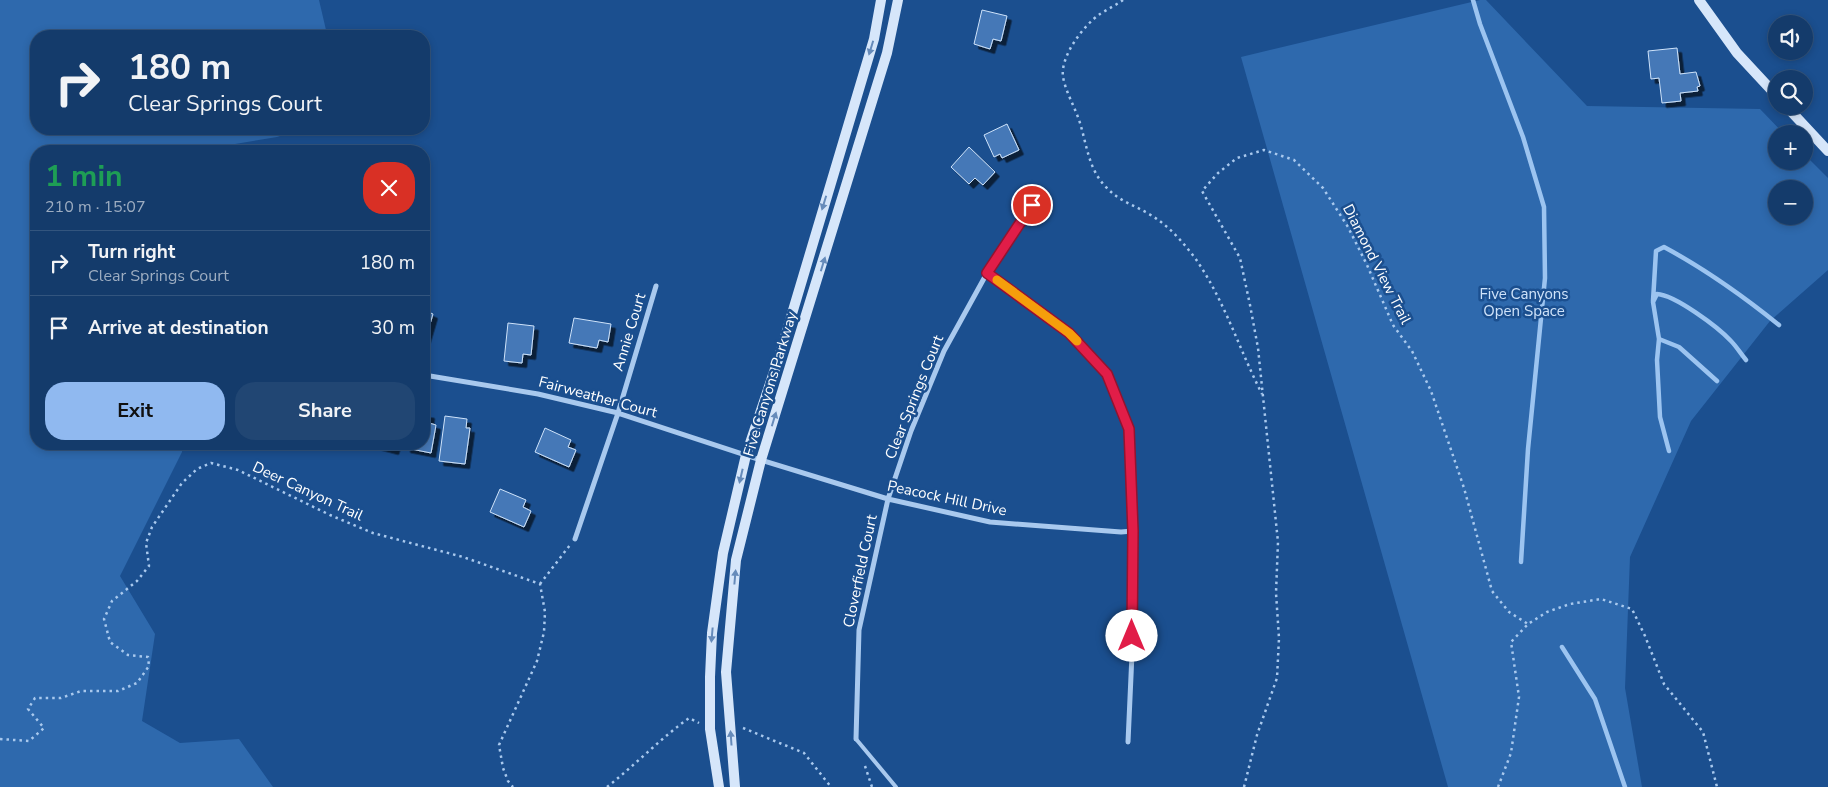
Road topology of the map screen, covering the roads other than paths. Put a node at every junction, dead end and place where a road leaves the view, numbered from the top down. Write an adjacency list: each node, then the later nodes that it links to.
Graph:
1 (881, 0): 12 (main road, Five Canyons Parkway, one-way to 12)
2 (898, 0): 13 (main road, Five Canyons Parkway, one-way to 2)
3 (1699, 0): 4 (main road)
4 (1768, 87)
5 (1794, 115): 6 (main road)
6 (1828, 151)
7 (1032, 205): 8 (street, Clear Springs Court)
8 (987, 273): 14 (street, Clear Springs Court); 15 (street)
9 (656, 286): 11 (street, Annie Court)
10 (430, 376): 11 (street, Fairweather Court)
11 (618, 413): 12 (street, Fairweather Court); 16 (street, Annie Court)
12 (746, 455): 13 (street, Fairweather Court); 19 (main road, Five Canyons Parkway, one-way to 19)
13 (761, 460): 14 (street, Peacock Hill Drive); 20 (main road, Five Canyons Parkway, one-way to 13)
14 (888, 499): 15 (street, Peacock Hill Drive); 17 (street, Cloverfield Court)
15 (1133, 531): 18 (street)
16 (574, 539)
17 (856, 739): 21 (lane)
18 (1128, 742)
19 (718, 787)
20 (735, 787)
21 (896, 787)

